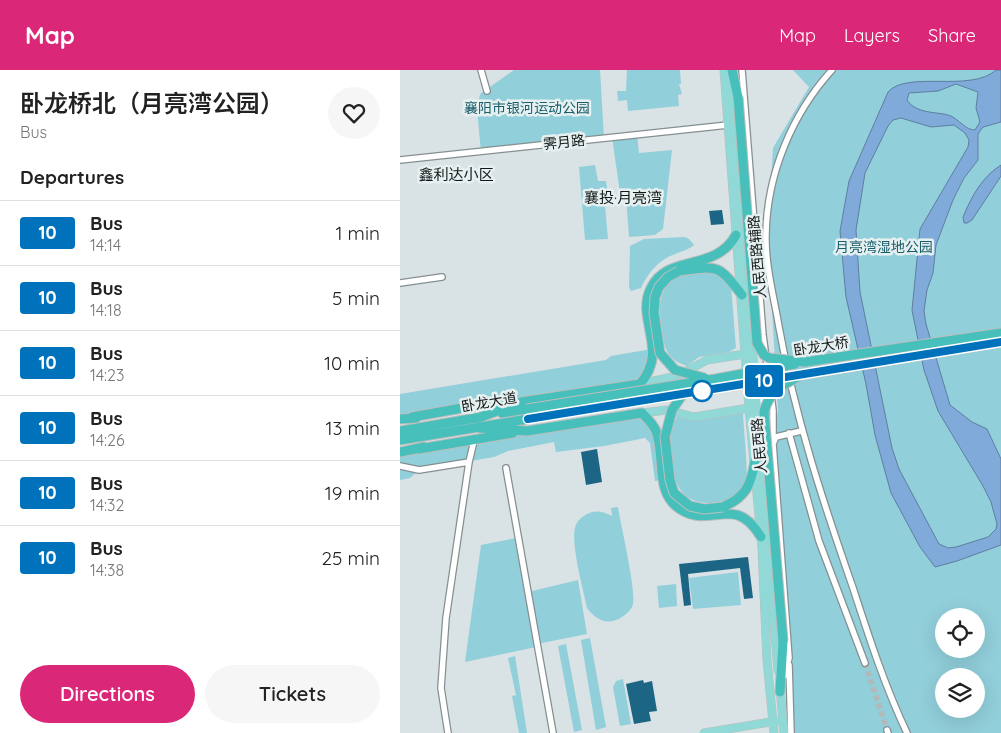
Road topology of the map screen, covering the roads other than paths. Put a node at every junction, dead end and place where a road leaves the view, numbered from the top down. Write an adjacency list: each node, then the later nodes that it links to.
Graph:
1 (481, 70): 6 (street)
2 (724, 70): 7 (main road, 人民西路)
3 (731, 70): 15 (main road, 人民西路); 17 (highway, bridge)
4 (742, 70): 16 (street, 人民西路辅路)
5 (832, 70): 35 (street)
6 (487, 90)
7 (728, 126): 8 (street, 霁月路); 9 (main road, 人民西路)
8 (400, 160)
9 (736, 236): 12 (main road, 人民西路); 20 (highway)
10 (442, 277): 11 (street)
11 (400, 283)
12 (742, 295): 15 (main road, 人民西路); 19 (highway, bridge)
13 (1001, 333): 17 (highway, 卧龙大桥)
14 (1001, 342): 18 (highway, 卧龙大桥)
15 (748, 353): 16 (street); 20 (main road); 24 (main road, 人民西路)
16 (767, 362): 21 (street, 人民西路辅路)
17 (805, 362): 19 (highway, 卧龙大桥, bridge)
18 (801, 375): 22 (highway, 卧龙大桥, bridge); 50 (highway, bridge)
19 (715, 379): 23 (highway, 卧龙大桥, bridge)
20 (640, 384): 23 (highway)
21 (770, 388): 24 (street); 30 (street, 人民西路辅路)
22 (683, 394): 28 (highway, 卧龙大桥, bridge); 43 (highway, bridge)
23 (524, 405): 26 (highway); 29 (highway, 卧龙大道)
24 (753, 410): 25 (main road); 43 (main road, 人民西路); 50 (main road, 人民西路)
25 (642, 413): 34 (highway); 47 (highway)
26 (412, 417): 27 (highway, 卧龙大道); 29 (highway, 卧龙大道)
27 (400, 419)
28 (528, 419): 31 (highway, 卧龙大道)
29 (456, 421): 32 (highway, 卧龙大道)
30 (773, 423): 37 (street); 40 (street, 人民西路辅路)
31 (480, 428): 33 (highway, 卧龙大道); 34 (highway)
32 (400, 431)
33 (457, 431): 38 (highway, 卧龙大道); 41 (highway, 卧龙大道)
34 (527, 431): 39 (highway)
35 (802, 431): 36 (street); 59 (street)
36 (789, 433): 37 (street); 49 (street)
37 (780, 435): 40 (street)
38 (400, 440)
39 (474, 441): 41 (highway); 44 (street)
40 (773, 444): 48 (street, 人民西路辅路)
41 (420, 449): 42 (highway, 卧龙大道)
42 (400, 452)
43 (755, 461): 47 (main road, 人民西路)
44 (469, 462): 45 (street); 53 (street)
45 (400, 466)
46 (506, 468): 54 (street)
47 (761, 537): 51 (main road, 人民西路)
48 (789, 658): 50 (street, 人民西路辅路); 58 (street)
49 (865, 663)
50 (780, 692): 52 (main road, 人民西路)
51 (772, 721): 52 (main road); 55 (main road); 56 (main road, 人民西路)
52 (782, 721): 57 (main road, 人民西路)
53 (448, 733)
54 (553, 733)
55 (704, 733)
56 (774, 733)
57 (784, 733)
58 (791, 733)
59 (906, 733)

